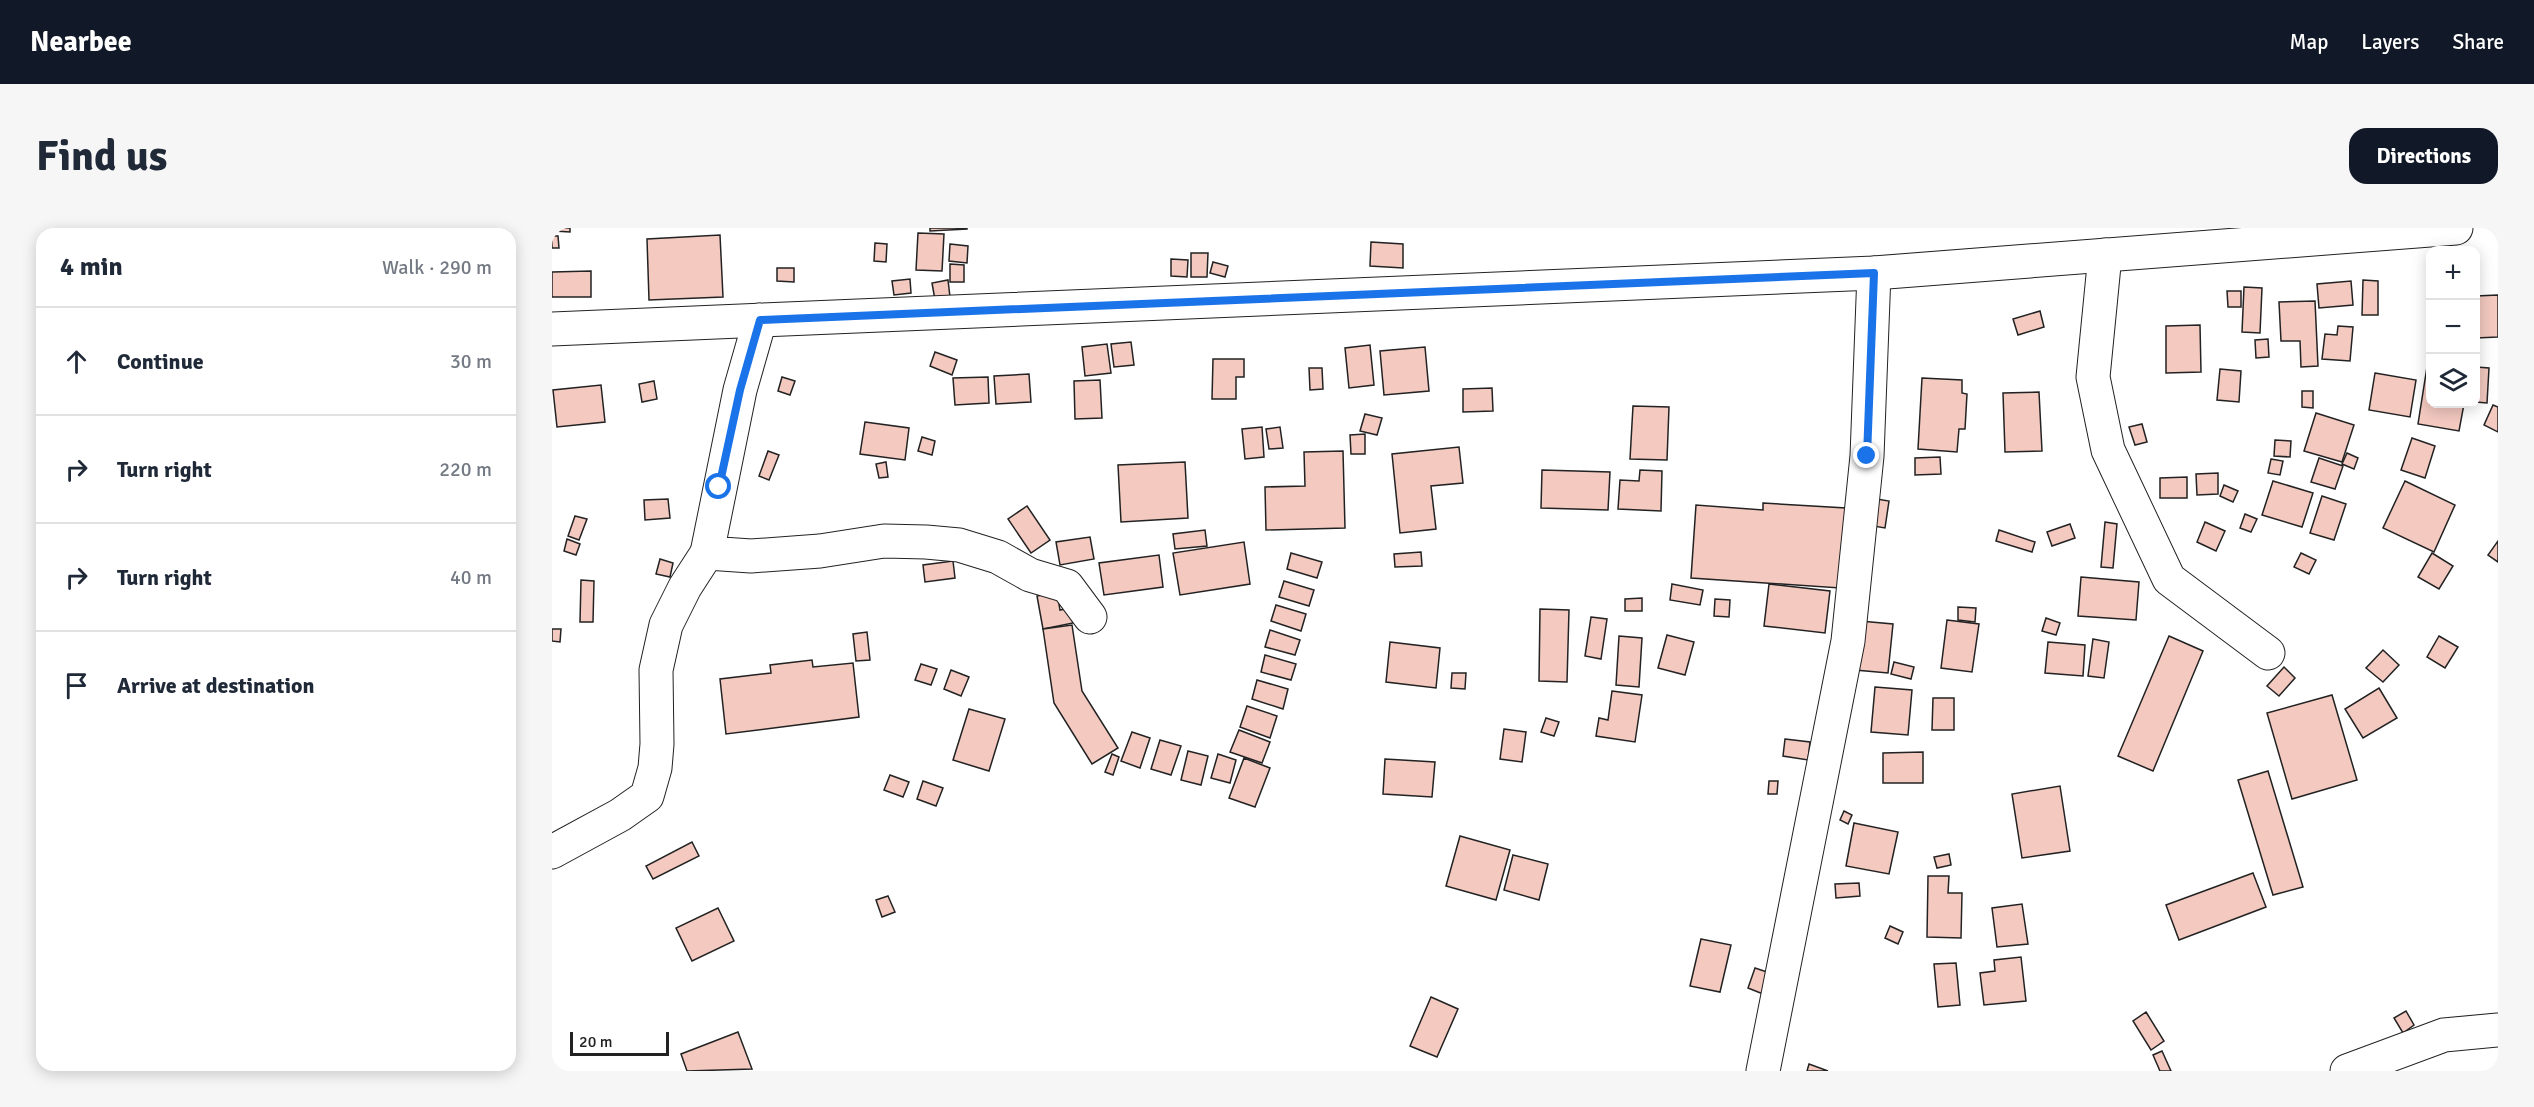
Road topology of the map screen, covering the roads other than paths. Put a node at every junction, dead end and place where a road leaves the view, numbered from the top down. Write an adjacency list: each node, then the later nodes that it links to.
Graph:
1 (2456, 228): 2 (street)
2 (2105, 255): 3 (street); 8 (street)
3 (1874, 273): 4 (street); 11 (street)
4 (760, 320): 5 (street); 6 (street)
5 (552, 329)
6 (707, 553): 7 (street); 9 (street)
7 (1090, 617)
8 (2268, 653)
9 (552, 852)
10 (2498, 1030): 12 (street)
11 (1763, 1071)
12 (2347, 1071)

